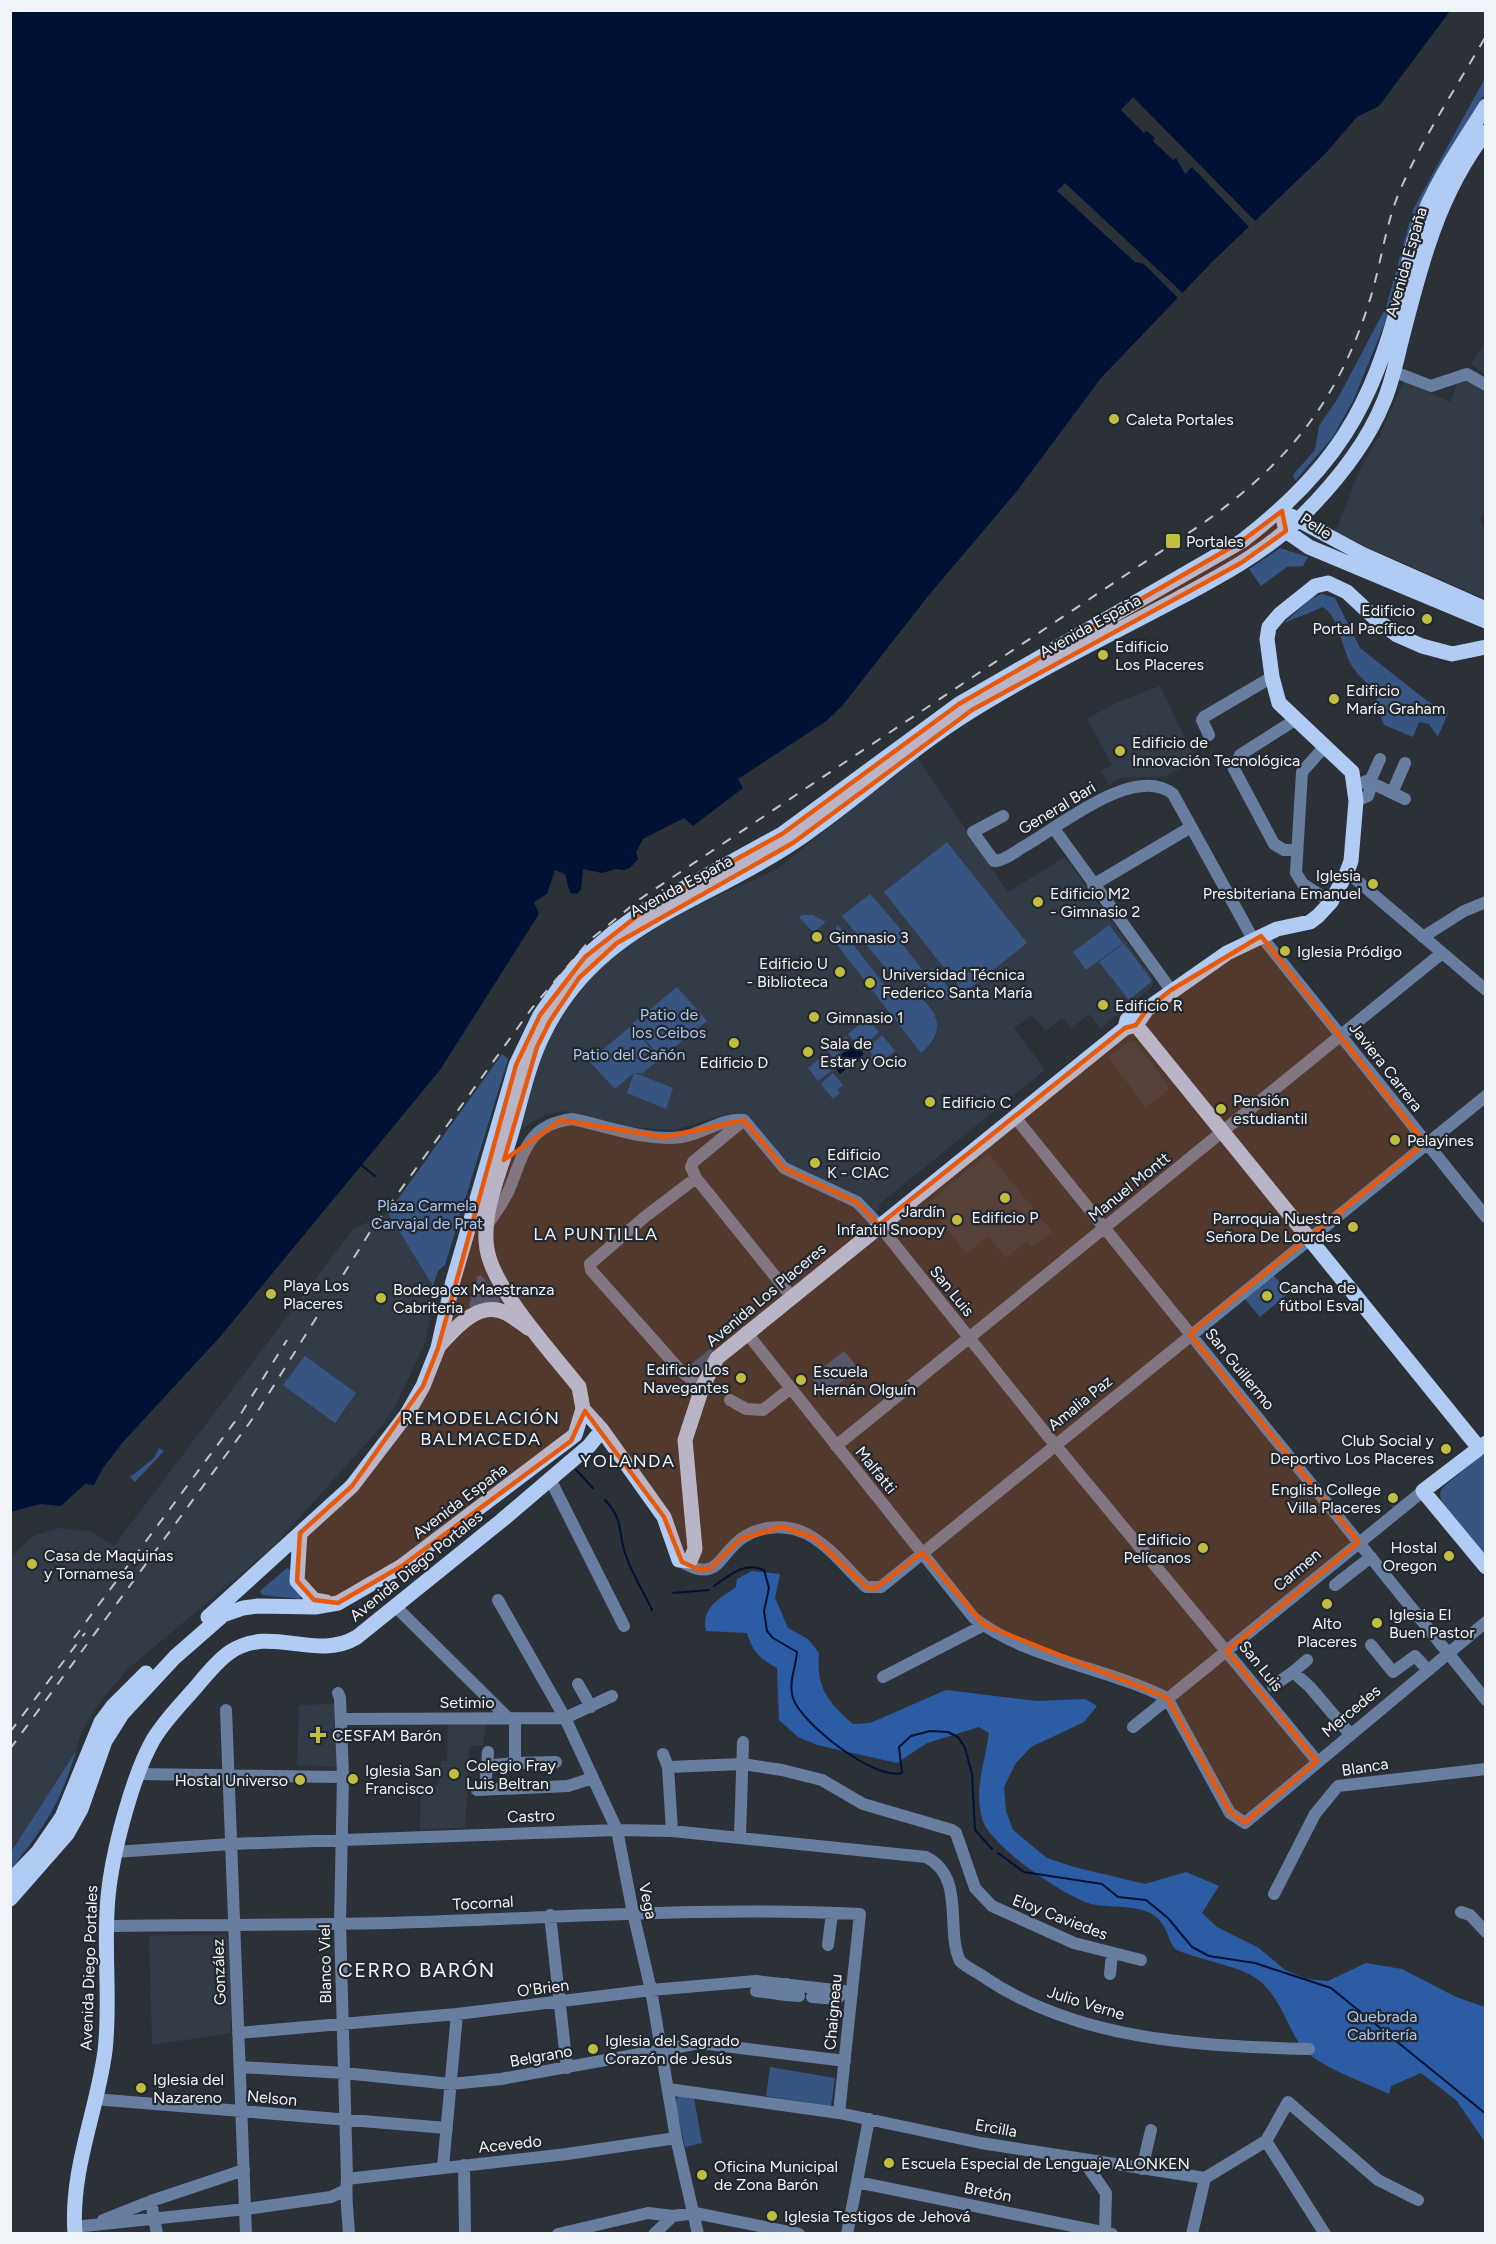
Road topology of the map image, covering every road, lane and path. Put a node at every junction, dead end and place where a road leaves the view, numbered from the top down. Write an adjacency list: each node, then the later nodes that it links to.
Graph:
1 (1485, 106): 5 (main road, Avenida España)
2 (1485, 132): 3 (main road, Avenida España)
3 (1395, 372): 4 (street); 6 (main road, Avenida España)
4 (1485, 385)
5 (1282, 511): 6 (main road, Pelle); 7 (main road, Pelle); 54 (main road, Avenida España)
6 (1299, 520): 7 (main road, Avenida España); 8 (main road, Pelle)
7 (1286, 531): 8 (main road, Pelle); 46 (main road, Avenida España)
8 (1485, 618)
9 (1484, 647): 10 (main road, Avenida Los Placeres)
10 (1272, 677): 11 (main road, Avenida Los Placeres); 12 (street)
11 (1295, 720): 13 (main road, Avenida Los Placeres); 24 (street)
12 (1209, 735)
13 (1324, 746): 16 (main road, Avenida Los Placeres); 24 (street)
14 (1380, 759): 16 (street)
15 (1406, 763): 17 (street)
16 (1354, 786): 20 (main road, Avenida Los Placeres)
17 (1392, 793): 19 (street); 20 (street)
18 (1173, 794): 22 (street, Javiera Carrera); 23 (street, General Bari)
19 (1405, 799)
20 (1356, 801): 25 (main road, Avenida Los Placeres)
21 (1003, 816): 23 (street, General Bari)
22 (1191, 827): 26 (street); 32 (street, Javiera Carrera)
23 (1055, 830): 26 (street)
24 (1296, 850): 27 (street)
25 (1347, 872): 27 (main road, Avenida Los Placeres); 31 (street)
26 (1093, 885): 34 (street)
27 (1330, 902): 32 (main road, Avenida Los Placeres)
28 (1485, 902): 30 (street)
29 (1485, 908): 30 (street)
30 (1454, 918): 31 (street)
31 (1423, 937): 33 (street)
32 (1257, 938): 34 (main road, Avenida Los Placeres); 37 (street, Javiera Carrera)
33 (1442, 953): 35 (street); 37 (street, Manuel Montt)
34 (1171, 990): 36 (main road, Avenida Los Placeres)
35 (1485, 990)
36 (1131, 1026): 39 (main road, Avenida Los Placeres); 41 (main road)
37 (1340, 1035): 41 (street, Manuel Montt); 42 (street, Javiera Carrera)
38 (1485, 1096): 42 (street, Amalia Paz)
39 (1014, 1116): 45 (main road, Avenida Los Placeres); 47 (street, San Guillermo)
40 (744, 1120): 43 (street); 45 (street, San Luis); 46 (street)
41 (1223, 1131): 47 (street, Manuel Montt); 48 (main road)
42 (1425, 1143): 44 (street, Javiera Carrera); 48 (street, Amalia Paz)
43 (696, 1178): 49 (street); 55 (street)
44 (1485, 1217)
45 (879, 1225): 49 (main road, Avenida Los Placeres); 53 (street, San Luis)
46 (487, 1226): 51 (main road, Avenida España)
47 (1104, 1228): 52 (street, San Guillermo); 53 (street, Manuel Montt)
48 (1309, 1237): 52 (street, Amalia Paz); 61 (main road)
49 (791, 1296): 50 (main road, Avenida Los Placeres)
50 (746, 1332): 55 (main road, Avenida Los Placeres); 56 (street, Malfatti)
51 (537, 1334): 54 (main road); 58 (main road, Avenida España)
52 (1190, 1334): 60 (street, Amalia Paz); 66 (street, San Guillermo)
53 (968, 1337): 60 (street, San Luis); 62 (street, Manuel Montt)
54 (438, 1348): 65 (main road, Avenida España)
55 (702, 1388): 69 (main road, Avenida Los Placeres)
56 (791, 1388): 57 (street); 62 (street, Malfatti)
57 (730, 1400)
58 (583, 1409): 59 (main road); 73 (main road, Avenida España)
59 (602, 1430): 63 (main road, Avenida Diego Portales); 69 (main road)
60 (1055, 1444): 67 (street, Amalia Paz); 79 (street, San Luis)
61 (1482, 1445): 64 (main road, Carmen)
62 (836, 1446): 67 (street, Malfatti)
63 (550, 1479): 74 (main road, Avenida Diego Portales); 77 (street)
64 (1422, 1491): 66 (street, Carmen); 70 (main road)
65 (300, 1533): 73 (main road); 119 (main road, Avenida España)
66 (1359, 1542): 68 (street, San Guillermo); 79 (street, Carmen)
67 (922, 1553): 69 (street, Amalia Paz); 76 (street, Malfatti)
68 (1371, 1557): 71 (street); 80 (street, San Guillermo)
69 (682, 1562)
70 (1485, 1567)
71 (1335, 1585)
72 (498, 1600): 94 (street, Vega)
73 (338, 1603): 121 (main road, Avenida España)
74 (395, 1606): 93 (street); 108 (main road, Avenida Diego Portales)
75 (1485, 1622): 80 (street, Mercedes)
76 (984, 1625): 84 (street); 89 (street, Malfatti)
77 (624, 1626)
78 (1371, 1645): 82 (street)
79 (1227, 1651): 89 (street, Carmen); 101 (street, San Luis)
80 (1447, 1653): 82 (street, Mercedes); 90 (street, San Guillermo)
81 (1307, 1660): 83 (street)
82 (1427, 1669): 97 (street, Mercedes)
83 (1293, 1672): 86 (street); 97 (street)
84 (883, 1677)
85 (578, 1684): 91 (street)
86 (1273, 1686)
87 (338, 1693): 95 (street, Blanco Viel)
88 (612, 1696): 91 (street, Setimio)
89 (1167, 1698): 96 (street, Carmen); 101 (street, Mercedes)
90 (1485, 1700)
91 (591, 1707): 94 (street, Setimio)
92 (226, 1710): 109 (street, González)
93 (512, 1718): 94 (street, Setimio); 95 (street, Setimio); 103 (street)
94 (565, 1718): 111 (street, Vega)
95 (341, 1719): 110 (street, Blanco Viel)
96 (1133, 1727)
97 (1350, 1734): 101 (street, Mercedes)
98 (743, 1742): 104 (street)
99 (488, 1752): 111 (street)
100 (663, 1754): 106 (street)
101 (1317, 1761)
102 (556, 1762): 103 (street)
103 (515, 1763): 105 (street)
104 (742, 1764): 106 (street, Eloy Caviedes); 114 (street); 132 (street, Eloy Caviedes)
105 (493, 1765)
106 (668, 1767): 113 (street)
107 (1485, 1768): 120 (street, Blanca)
108 (138, 1774): 109 (street); 117 (main road, Avenida Diego Portales)
109 (228, 1776): 110 (street); 116 (street, González)
110 (343, 1777): 115 (street, Blanco Viel)
111 (593, 1778): 112 (street, Vega)
112 (617, 1830): 113 (street, Castro); 115 (street, Castro); 123 (street, Vega)
113 (672, 1831): 114 (street, Castro)
114 (740, 1837): 118 (street, Castro)
115 (342, 1839): 116 (street, Castro); 128 (street, Blanco Viel)
116 (231, 1844): 117 (street, Castro); 127 (street, González)
117 (115, 1852): 129 (main road, Avenida Diego Portales)
118 (942, 1869): 143 (street, Julio Verne)
119 (10, 1881)
120 (1274, 1893)
121 (10, 1899)
122 (1461, 1912): 130 (street)
123 (633, 1913): 124 (street, Tocornal); 126 (street, Tocornal); 136 (street, Vega)
124 (832, 1913): 125 (street, Tocornal); 131 (street)
125 (860, 1914): 137 (street, Chaigneau)
126 (550, 1915): 128 (street, Tocornal); 138 (street)
127 (234, 1924): 128 (street, Tocornal); 129 (street, Tocornal); 141 (street, González)
128 (340, 1924): 140 (street, Blanco Viel)
129 (107, 1926): 150 (main road, Avenida Diego Portales)
130 (1485, 1932)
131 (828, 1945)
132 (1112, 1954): 133 (street, Eloy Caviedes); 134 (street)
133 (1142, 1960)
134 (1110, 1974)
135 (786, 1989): 136 (street, O'Brien); 137 (street, O'Brien); 137 (street)
136 (651, 1990): 138 (street, O'Brien); 142 (street, Vega)
137 (848, 1992): 144 (street, Chaigneau)
138 (559, 2003): 139 (street, O'Brien); 146 (street)
139 (457, 2014): 140 (street, O'Brien); 148 (street)
140 (342, 2025): 141 (street, O'Brien); 147 (street, Blanco Viel)
141 (238, 2033): 145 (street, González)
142 (661, 2049): 144 (street, Belgrano); 146 (street, Belgrano); 149 (street, Vega)
143 (1309, 2049)
144 (846, 2061): 152 (street, Chaigneau)
145 (240, 2067): 147 (street, Belgrano); 151 (street, González)
146 (567, 2068): 148 (street, Belgrano)
147 (344, 2073): 148 (street, Belgrano); 154 (street, Blanco Viel)
148 (451, 2084): 155 (street)
149 (668, 2089): 152 (street, Ercilla); 157 (street, Vega)
150 (94, 2099): 151 (street, Nelson); 175 (main road, Avenida Diego Portales)
151 (241, 2112): 154 (street, Nelson); 163 (street, González)
152 (838, 2113): 153 (street, Ercilla)
153 (869, 2119): 159 (street, Ercilla); 165 (street)
154 (344, 2121): 155 (street, Nelson); 166 (street, Blanco Viel)
155 (447, 2128): 161 (street)
156 (1151, 2130): 162 (street)
157 (676, 2138): 160 (street, Acevedo); 170 (street, Vega)
158 (1266, 2141): 164 (street); 167 (street); 187 (street)
159 (1083, 2160): 162 (street, Ercilla); 176 (street)
160 (464, 2165): 161 (street, Acevedo); 180 (street)
161 (443, 2167): 166 (street, Acevedo)
162 (1142, 2169): 164 (street, Ercilla)
163 (244, 2170): 168 (street); 169 (street, González)
164 (1204, 2178): 186 (street)
165 (857, 2182): 176 (street, Bretón); 185 (street)
166 (345, 2185): 169 (street, Acevedo); 179 (street, Blanco Viel)
167 (1418, 2200)
168 (151, 2201): 172 (street); 173 (street)
169 (246, 2209): 172 (street, Acevedo); 178 (street, González)
170 (694, 2213): 171 (street); 174 (street); 183 (street, Vega)
171 (673, 2216): 181 (street); 182 (street)
172 (153, 2219): 173 (street, Acevedo); 177 (street)
173 (91, 2225): 175 (street, Acevedo)
174 (749, 2229): 184 (street)
175 (75, 2230)
176 (1108, 2233)
177 (157, 2234)
178 (246, 2234)
179 (349, 2234)
180 (465, 2234)
181 (558, 2234)
182 (654, 2234)
183 (698, 2234)
184 (798, 2234)
185 (847, 2234)
186 (1192, 2234)
187 (1325, 2234)

